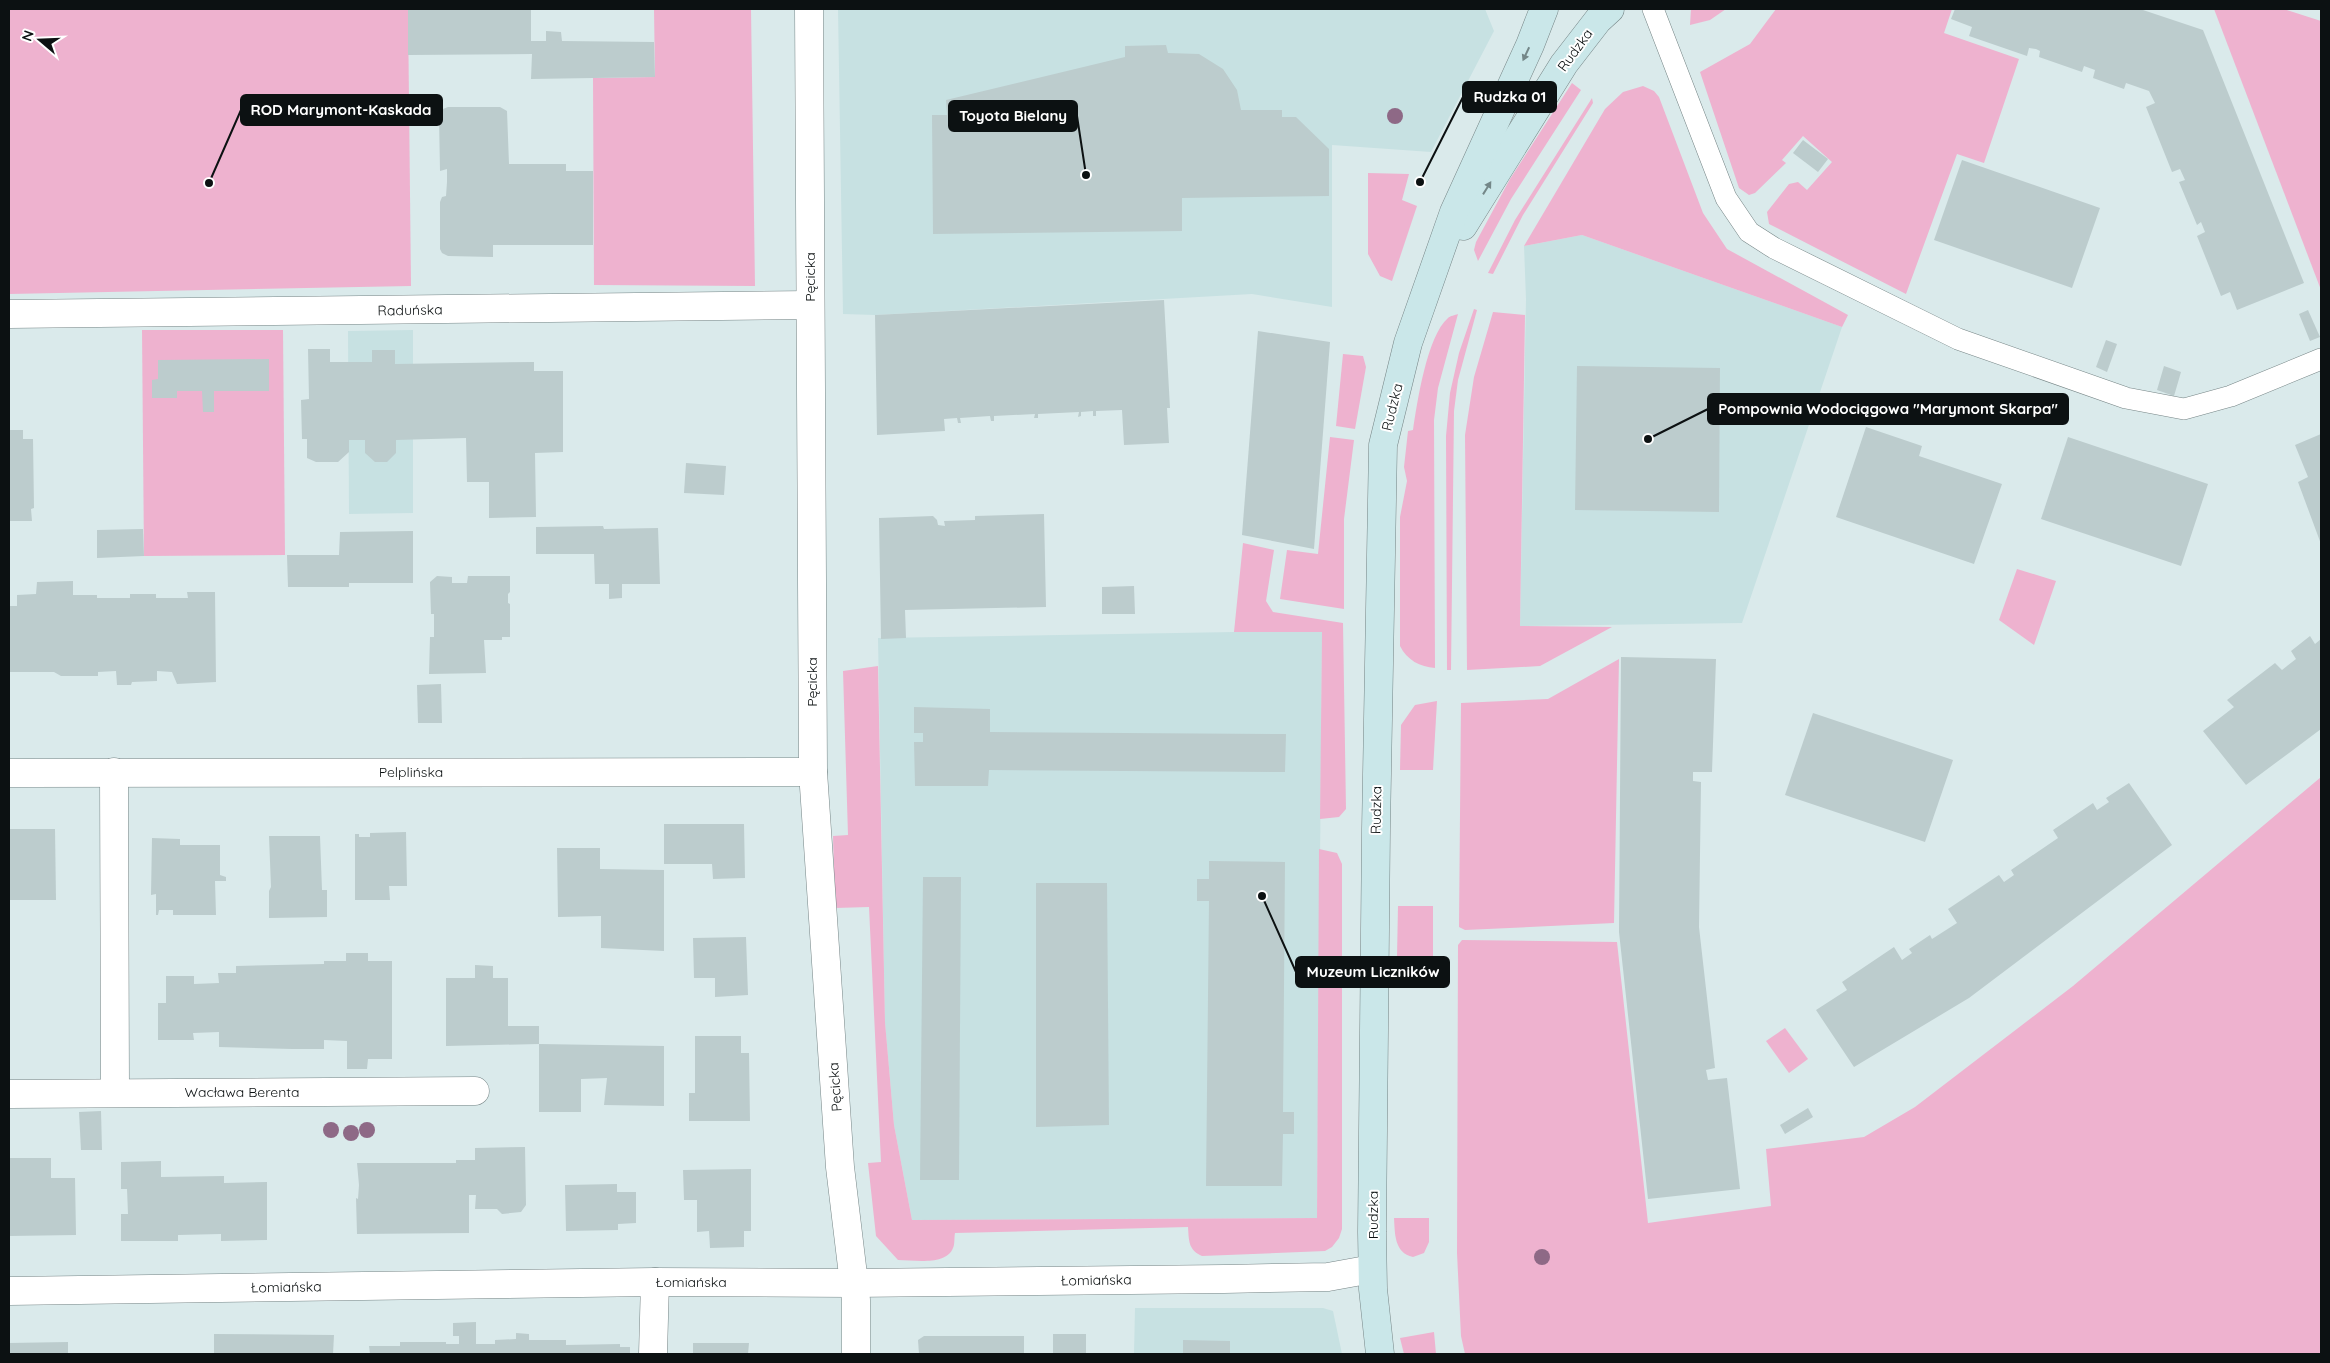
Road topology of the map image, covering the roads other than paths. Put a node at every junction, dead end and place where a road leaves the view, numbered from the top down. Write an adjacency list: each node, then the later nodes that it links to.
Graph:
1 (809, 9): 6 (street, Pęcicka)
2 (1544, 9): 5 (street, Rudzka, one-way to 5)
3 (1610, 9): 5 (street, Rudzka, one-way to 3)
4 (1653, 9): 8 (lane)
5 (1434, 274): 15 (street, Rudzka)
6 (810, 305): 7 (street, Raduńska); 10 (street, Pęcicka)
7 (9, 314)
8 (2321, 359)
9 (114, 772): 10 (street, Pelplińska); 11 (street, Pelplińska); 13 (street)
10 (813, 772): 17 (street, Pęcicka)
11 (9, 773)
12 (475, 1091): 13 (street, Wacława Berenta)
13 (115, 1092): 14 (street, Wacława Berenta)
14 (9, 1094)
15 (1372, 1269): 17 (street, Łomiańska); 21 (street, Rudzka)
16 (655, 1282): 17 (street, Łomiańska); 18 (street, Łomiańska); 19 (street)
17 (853, 1283): 20 (street, Pęcicka)
18 (9, 1290)
19 (653, 1354)
20 (856, 1354)
21 (1380, 1354)

